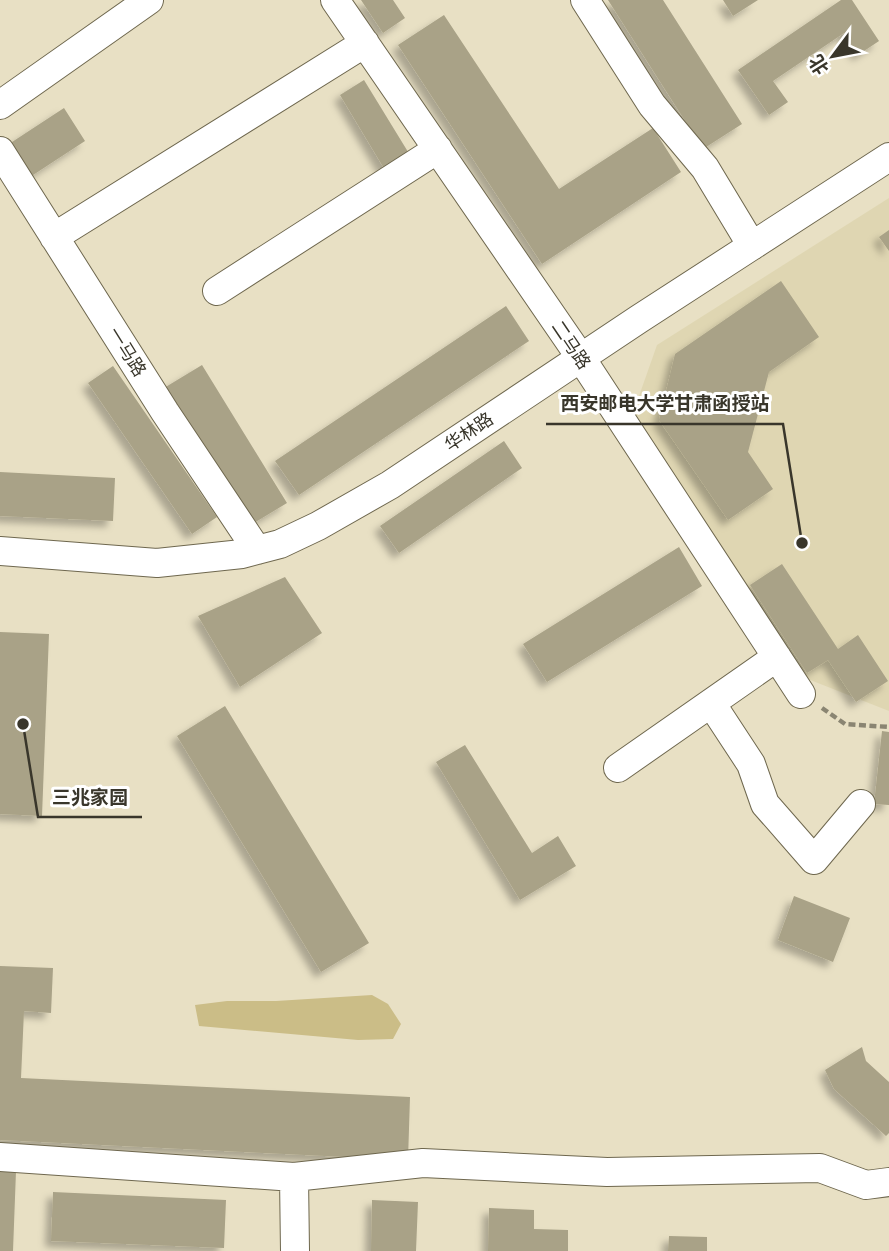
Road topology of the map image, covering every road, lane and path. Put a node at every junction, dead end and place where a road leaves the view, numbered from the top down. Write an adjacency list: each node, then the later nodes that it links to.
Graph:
1 (149, 0): 5 (street)
2 (335, 0): 4 (street, 二马路)
3 (585, 0): 10 (street)
4 (365, 43): 6 (street, 二马路); 9 (street)
5 (0, 106)
6 (438, 149): 11 (street); 12 (street, 二马路)
7 (0, 151): 9 (street, 一马路)
8 (889, 157): 10 (street, 华林路)
9 (54, 237): 13 (street, 一马路)
10 (752, 246): 12 (street, 华林路)
11 (217, 292)
12 (581, 358): 13 (street, 华林路); 15 (street, 二马路)
13 (257, 550): 14 (street, 华林路)
14 (0, 551)
15 (777, 657): 16 (street, 二马路); 17 (street)
16 (801, 694): 18 (path)
17 (711, 703): 19 (street); 20 (street)
18 (889, 727)
19 (618, 768)
20 (861, 804)
21 (0, 1157): 22 (street)
22 (294, 1177): 23 (street); 24 (street)
23 (889, 1182)
24 (295, 1251)

